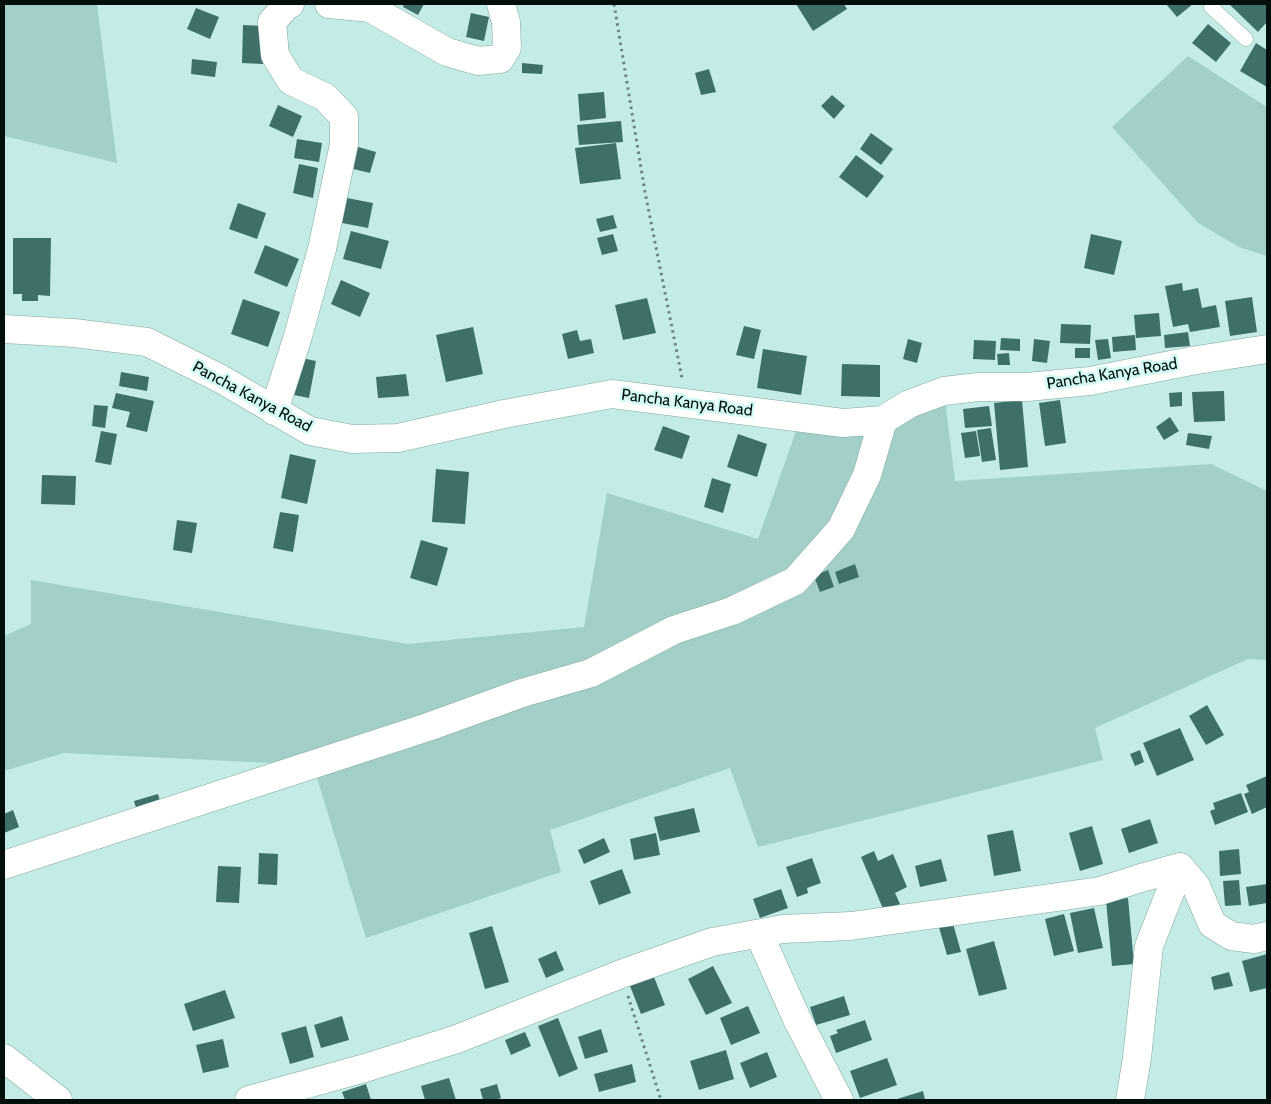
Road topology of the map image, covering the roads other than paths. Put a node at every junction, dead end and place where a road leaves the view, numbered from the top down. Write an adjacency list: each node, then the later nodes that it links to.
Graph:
1 (290, 4): 8 (street)
2 (329, 4): 3 (street)
3 (501, 4)
4 (1214, 4): 5 (lane)
5 (1246, 39)
6 (4, 329): 8 (street, Pancha Kanya Road)
7 (1267, 349): 9 (street, Pancha Kanya Road)
8 (274, 410): 9 (street, Pancha Kanya Road)
9 (884, 420): 10 (street)
10 (4, 865)
11 (1180, 867): 12 (street); 13 (street); 18 (street)
12 (759, 934): 16 (street); 17 (street)
13 (1267, 936)
14 (4, 1058): 15 (street)
15 (58, 1100)
16 (249, 1100)
17 (839, 1100)
18 (1130, 1100)

